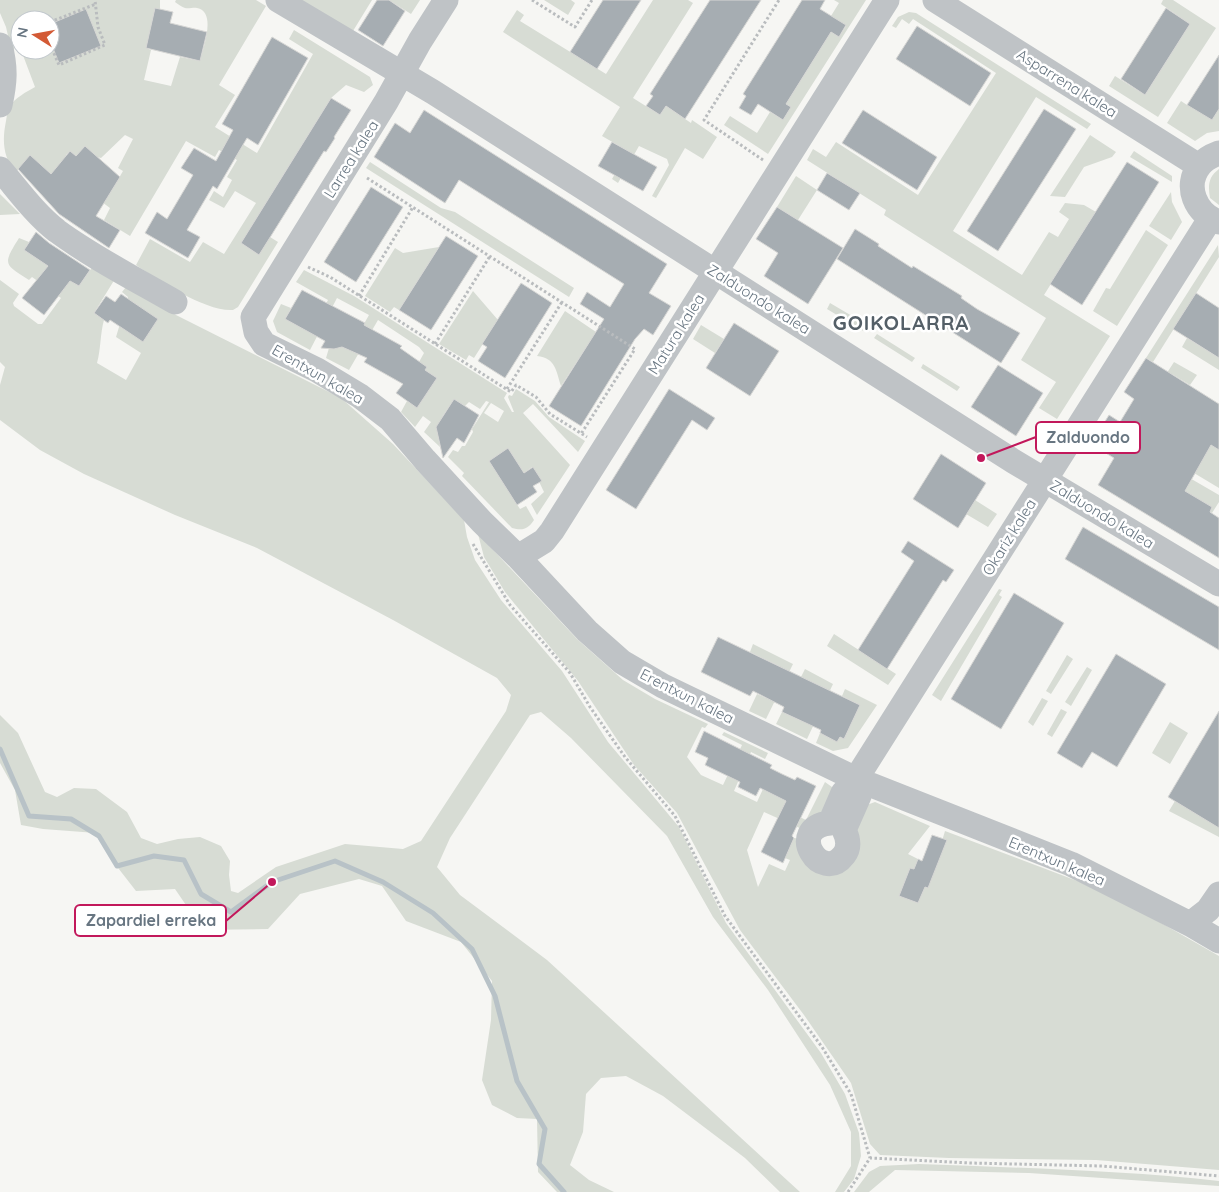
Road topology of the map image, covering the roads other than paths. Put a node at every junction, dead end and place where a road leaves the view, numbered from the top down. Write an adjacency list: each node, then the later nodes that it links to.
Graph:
1 (278, 0): 6 (street, Zalduondo kalea)
2 (446, 0): 6 (street, Larrea kalea)
3 (887, 0): 12 (street, Matura kalea)
4 (935, 0): 9 (street, Asparrena kalea)
5 (0, 45): 7 (street)
6 (403, 74): 12 (street, Zalduondo kalea); 14 (street, Larrea kalea)
7 (0, 105)
8 (1219, 152): 9 (street)
9 (1199, 166): 11 (street)
10 (0, 169): 13 (street)
11 (1215, 220): 15 (street, Okariz kalea)
12 (716, 272): 15 (street, Zalduondo kalea); 16 (street, Matura kalea)
13 (175, 302)
14 (253, 317): 16 (street, Erentxun kalea)
15 (1045, 480): 17 (street, Zalduondo kalea); 18 (street, Okariz kalea)
16 (518, 557): 18 (street, Erentxun kalea)
17 (1219, 584)
18 (856, 779): 20 (street, Erentxun kalea)
19 (1219, 894): 20 (street)
20 (1190, 924): 21 (street, Erentxun kalea)
21 (1219, 941)

